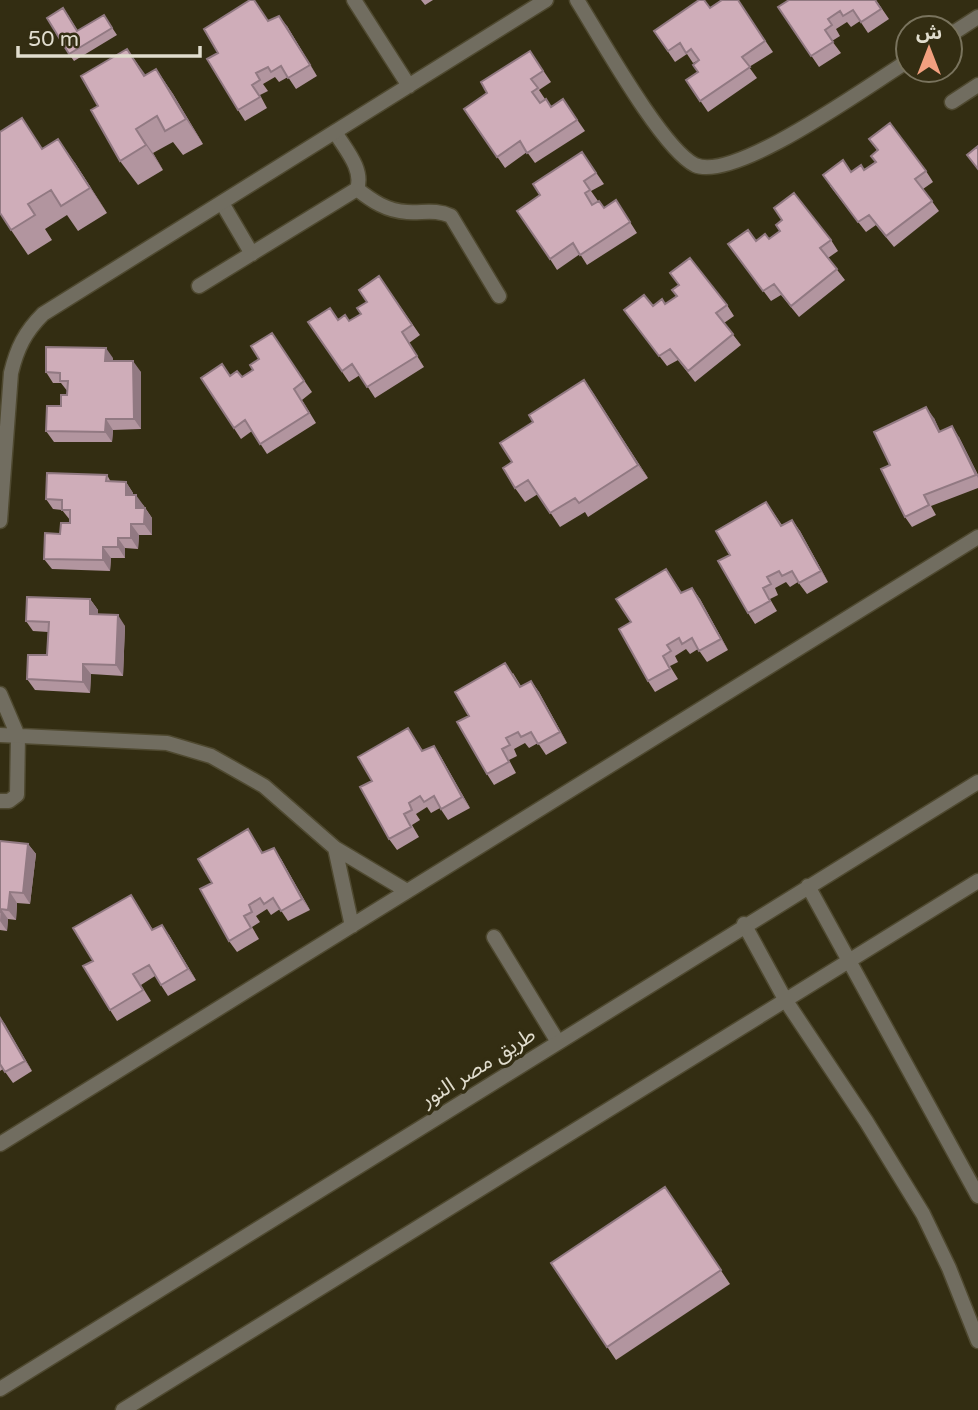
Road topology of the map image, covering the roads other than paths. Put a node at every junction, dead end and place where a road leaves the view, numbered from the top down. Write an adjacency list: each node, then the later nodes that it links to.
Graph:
1 (354, 0): 5 (street)
2 (546, 0): 5 (street)
3 (577, 0): 4 (street)
4 (894, 70)
5 (409, 86): 8 (street)
6 (978, 86): 7 (street)
7 (952, 102)
8 (335, 132): 9 (street); 10 (street)
9 (357, 189): 11 (street); 13 (street)
10 (222, 202): 11 (street); 14 (street)
11 (252, 254): 12 (street)
12 (199, 286)
13 (499, 296)
14 (0, 521)
15 (978, 537): 24 (street)
16 (0, 694): 18 (street)
17 (0, 735): 18 (street)
18 (18, 736): 20 (street); 21 (street)
19 (978, 782): 23 (street, طريق مصر النور)
20 (0, 801)
21 (335, 848): 24 (street); 26 (street)
22 (978, 881): 28 (street)
23 (808, 887): 25 (street, طريق مصر النور); 28 (street)
24 (407, 891): 26 (street)
25 (744, 924): 29 (street); 30 (street, طريق مصر النور)
26 (352, 926): 31 (street)
27 (494, 937): 30 (street)
28 (850, 960): 29 (street); 32 (street)
29 (786, 1001): 33 (street); 35 (street)
30 (558, 1042): 34 (street, طريق مصر النور)
31 (0, 1144)
32 (978, 1196)
33 (978, 1341)
34 (0, 1389)
35 (123, 1410)

